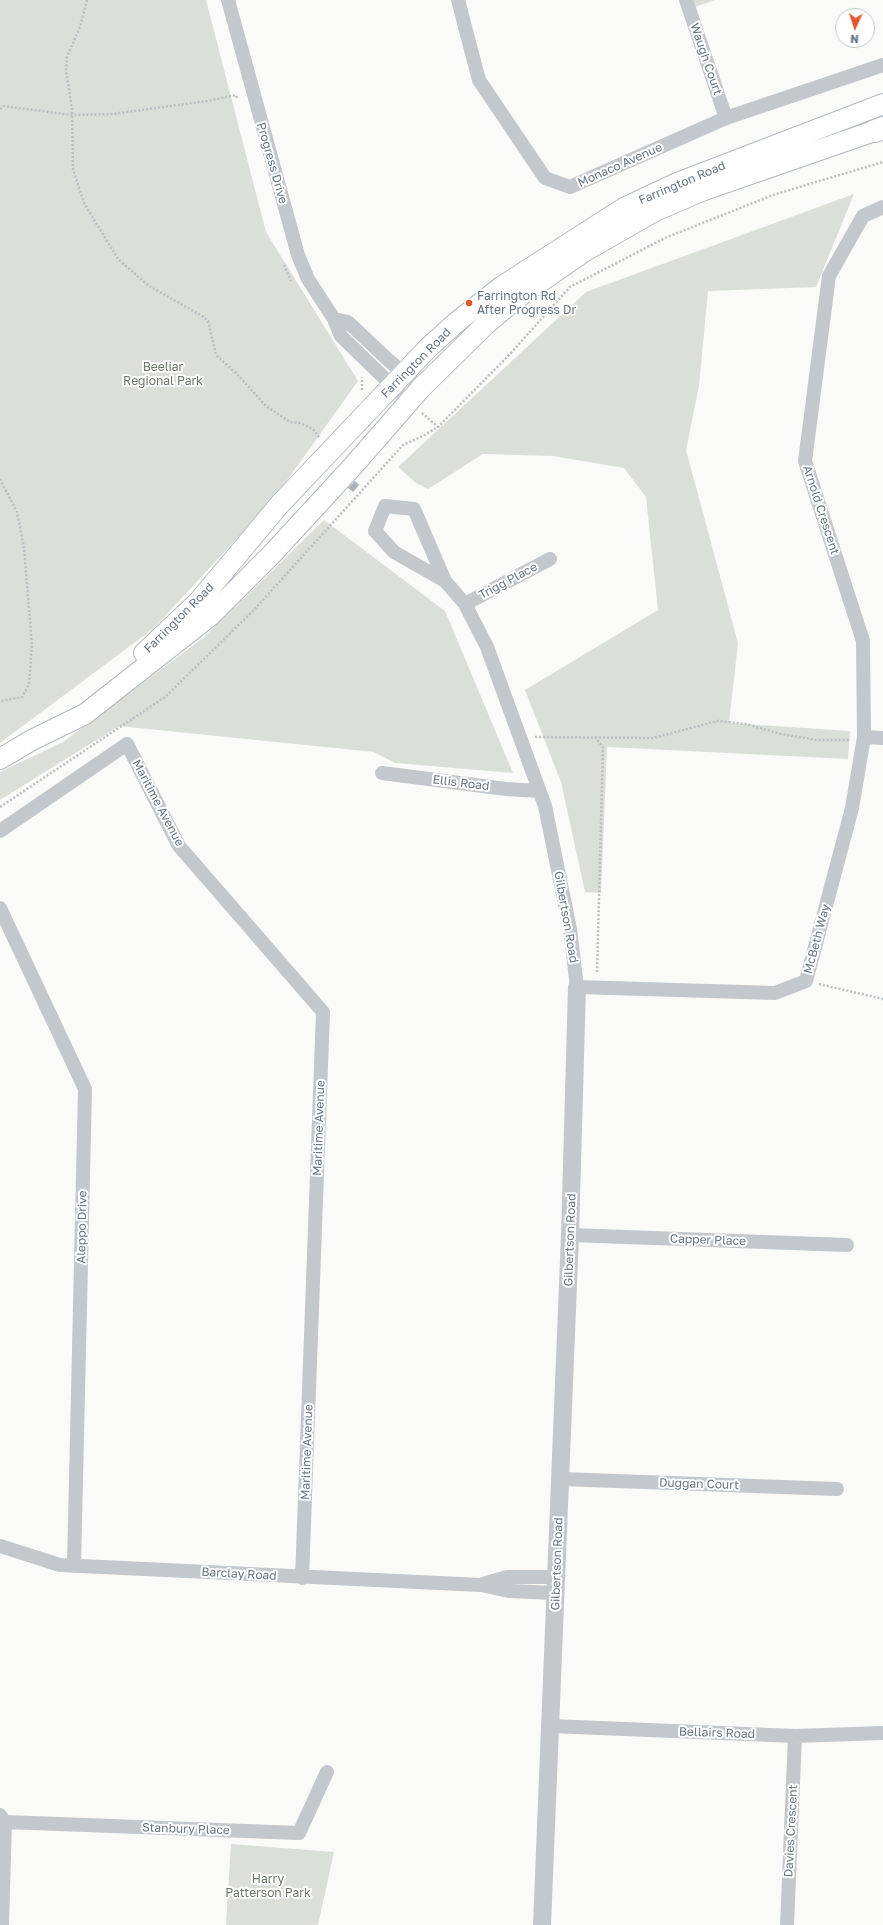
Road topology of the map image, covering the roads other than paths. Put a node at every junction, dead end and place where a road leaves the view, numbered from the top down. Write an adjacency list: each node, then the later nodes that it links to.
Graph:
1 (228, 0): 9 (street, Progress Drive)
2 (458, 0): 6 (street, Monaco Avenue)
3 (686, 0): 6 (street, Waugh Court)
4 (883, 65): 6 (street, Monaco Avenue)
5 (883, 104): 9 (main road, Farrington Road)
6 (726, 118)
7 (880, 129): 10 (main road, Farrington Road)
8 (883, 207): 14 (street, Arnold Crescent)
9 (398, 380): 10 (street, Progress Drive); 16 (main road, Farrington Road)
10 (415, 395): 16 (main road, Farrington Road)
11 (550, 559): 13 (street, Trigg Place)
12 (445, 581): 12 (street, Gilbertson Road); 13 (street, Gilbertson Road)
13 (466, 604): 19 (street, Gilbertson Road)
14 (864, 737): 15 (street); 22 (street, McBeth Way)
15 (883, 738)
16 (32, 740): 17 (main road, Farrington Road)
17 (0, 759)
18 (382, 773): 19 (street, Ellis Road)
19 (539, 791): 22 (street, Gilbertson Road)
20 (0, 831): 29 (street, Maritime Avenue)
21 (0, 908): 28 (street, Aleppo Drive)
22 (577, 987): 23 (street, Gilbertson Road)
23 (570, 1235): 24 (street, Capper Place); 25 (street, Gilbertson Road)
24 (847, 1244)
25 (561, 1479): 26 (street, Duggan Court); 30 (street, Gilbertson Road)
26 (837, 1489)
27 (0, 1546): 28 (street, Barclay Road)
28 (74, 1566): 29 (street, Barclay Road)
29 (302, 1578): 30 (street, Barclay Road)
30 (557, 1585): 31 (street, Gilbertson Road)
31 (551, 1726): 33 (street, Bellairs Road); 37 (street, Gilbertson Road)
32 (883, 1733): 33 (street, Bellairs Road)
33 (795, 1736): 38 (street, Davies Crescent)
34 (327, 1772): 35 (street, Stanbury Place)
35 (3, 1819): 36 (street)
36 (2, 1925)
37 (542, 1925)
38 (787, 1925)

